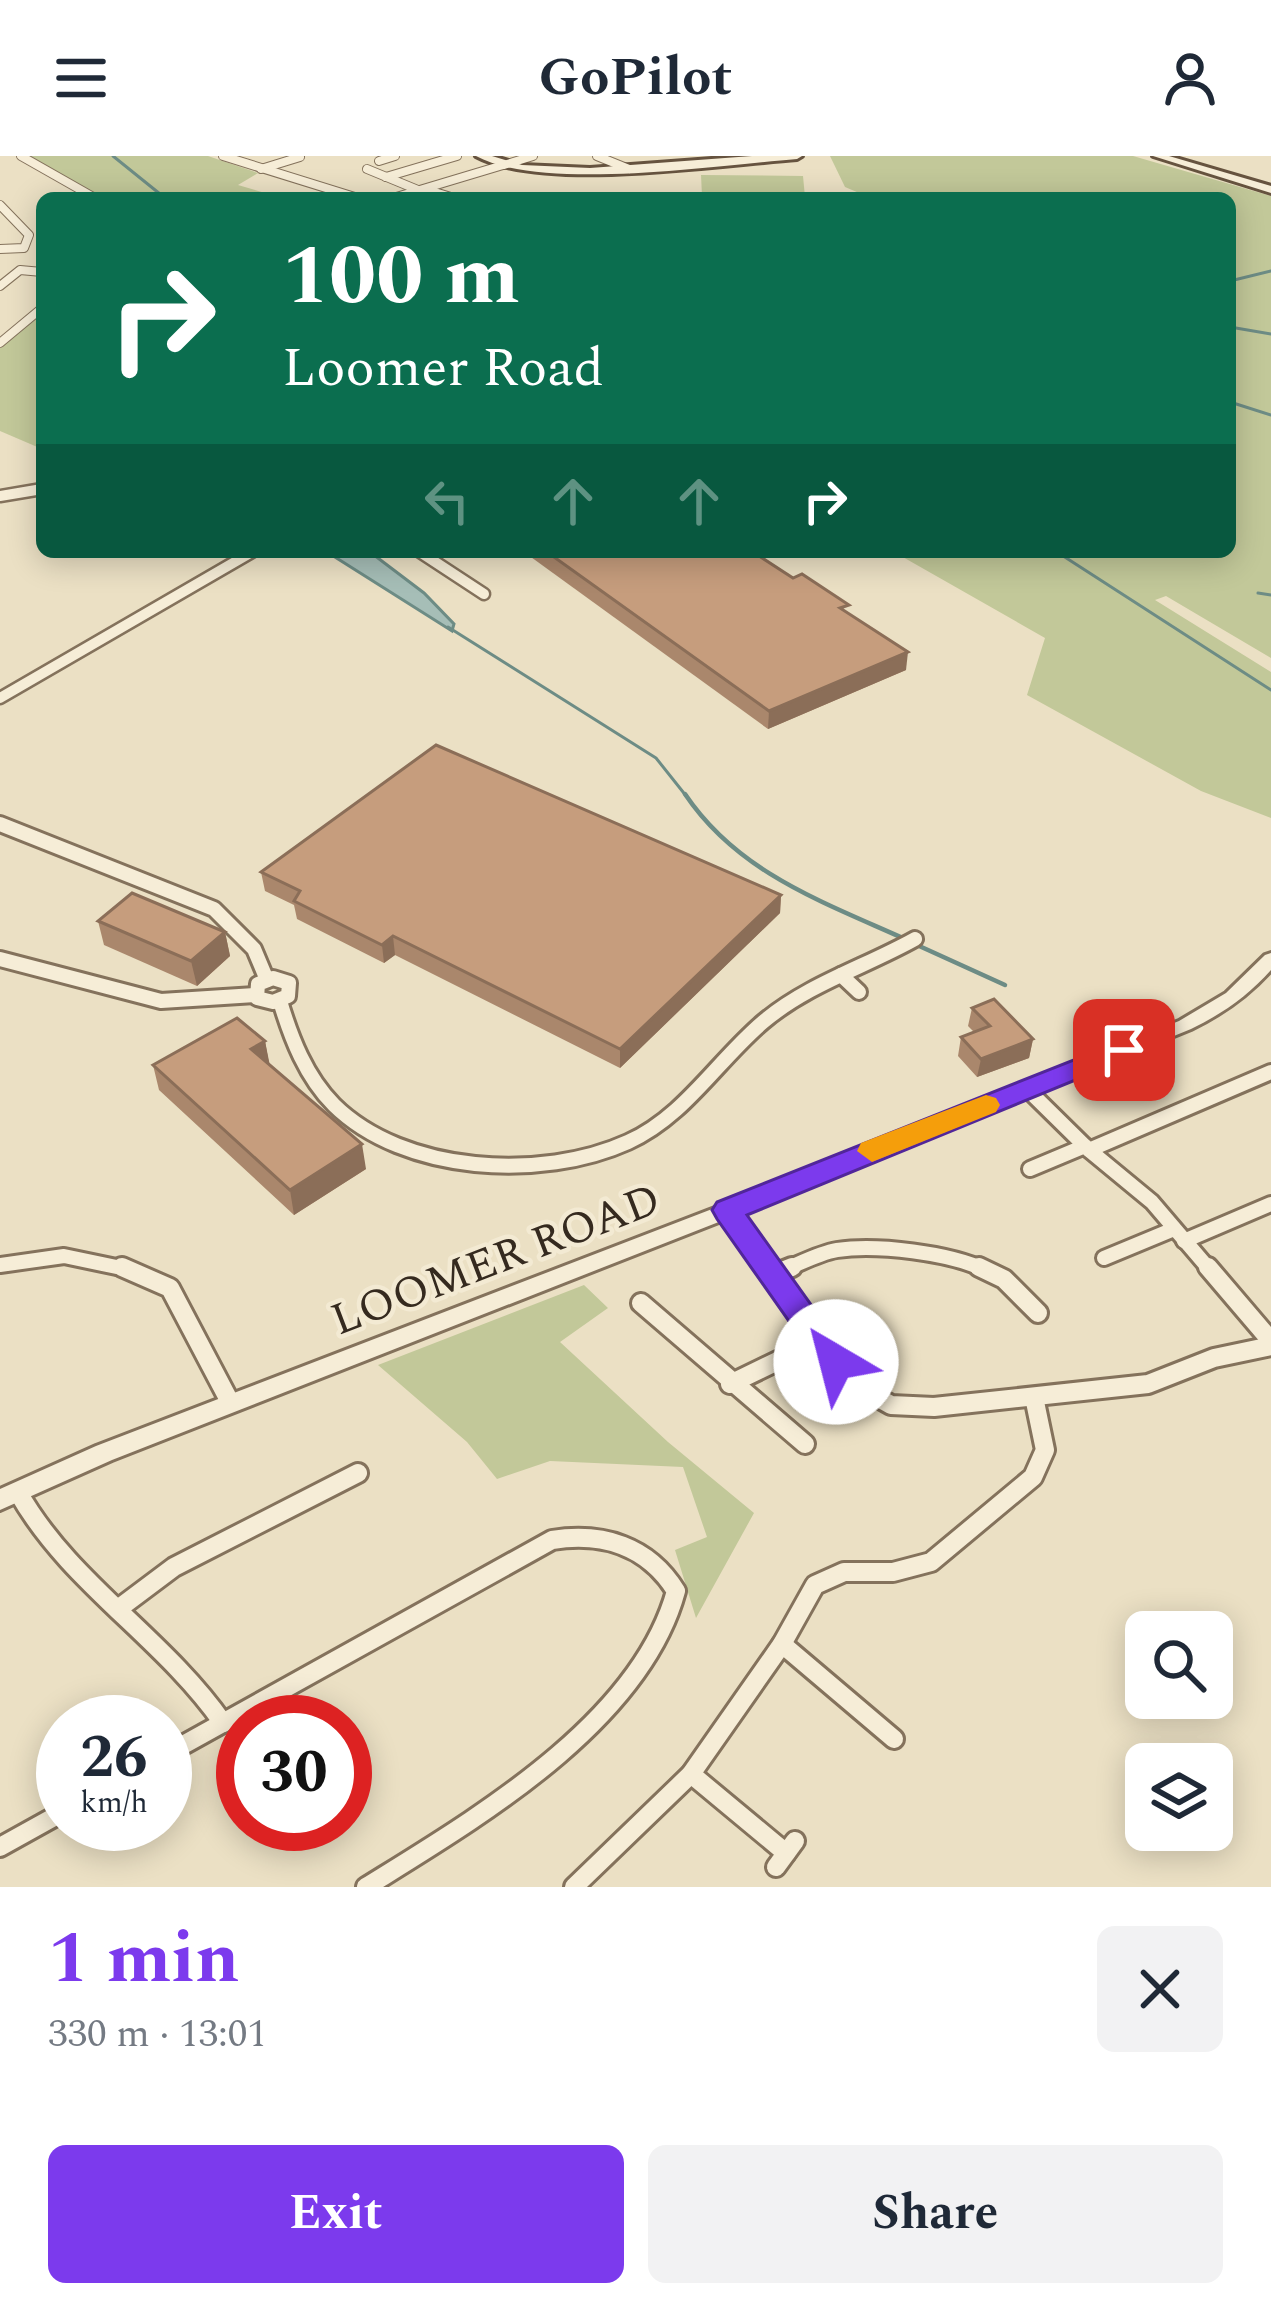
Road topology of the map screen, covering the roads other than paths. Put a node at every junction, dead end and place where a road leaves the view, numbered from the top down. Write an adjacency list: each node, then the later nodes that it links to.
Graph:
1 (21, 156): 21 (street)
2 (223, 156): 15 (street)
3 (395, 156): 12 (street)
4 (457, 156): 18 (street)
5 (482, 156): 14 (main road)
6 (533, 156): 14 (street)
7 (597, 156): 17 (street)
8 (797, 156): 11 (main road)
9 (1158, 156): 20 (main road)
10 (300, 158): 15 (street)
11 (776, 159): 13 (main road)
12 (379, 161)
13 (663, 161): 17 (main road)
14 (504, 165): 17 (main road); 19 (street)
15 (261, 169): 22 (street)
16 (367, 169): 18 (street)
17 (629, 169)
18 (386, 177): 19 (street)
19 (422, 189): 23 (street); 24 (street)
20 (1271, 190)
21 (84, 192)
22 (338, 192)
23 (412, 192)
24 (433, 192)
25 (0, 205): 26 (street)
26 (29, 235): 27 (street); 28 (street)
27 (36, 235)
28 (0, 249)
29 (36, 271): 30 (street)
30 (0, 286)
31 (36, 313): 32 (street)
32 (3, 338)
33 (36, 490): 34 (street)
34 (0, 496)
35 (242, 558): 38 (street)
36 (430, 558): 37 (street)
37 (484, 594)
38 (0, 698)
39 (0, 824): 44 (street)
40 (915, 939): 43 (street)
41 (0, 959): 46 (street)
42 (1271, 959): 49 (street, LOOMER ROAD)
43 (841, 975): 45 (street); 47 (street)
44 (267, 980): 46 (street); 47 (street)
45 (859, 992)
46 (255, 995): 47 (street)
47 (280, 1001)
48 (1268, 1078): 50 (street)
49 (1027, 1089): 50 (street); 53 (street, LOOMER ROAD)
50 (1087, 1148): 51 (street); 54 (street)
51 (1030, 1169)
52 (1271, 1204): 54 (street)
53 (727, 1210): 57 (street); 64 (street, LOOMER ROAD)
54 (1179, 1235): 55 (street); 61 (street)
55 (1104, 1258)
56 (0, 1265): 64 (street)
57 (772, 1275): 59 (street); 60 (street)
58 (641, 1303): 62 (street)
59 (1038, 1313)
60 (819, 1341): 62 (street); 63 (street)
61 (1271, 1343): 63 (street)
62 (730, 1384): 65 (street)
63 (1034, 1397): 69 (street)
64 (230, 1402): 67 (street, LOOMER ROAD)
65 (805, 1444)
66 (358, 1473): 68 (street)
67 (9, 1496): 68 (street)
68 (118, 1609): 71 (street)
69 (782, 1644): 72 (street); 73 (street)
70 (273, 1695): 77 (street)
71 (216, 1713)
72 (894, 1738)
73 (691, 1774): 76 (street); 78 (street)
74 (36, 1827): 75 (street)
75 (0, 1847)
76 (786, 1854)
77 (366, 1887)
78 (574, 1887)

